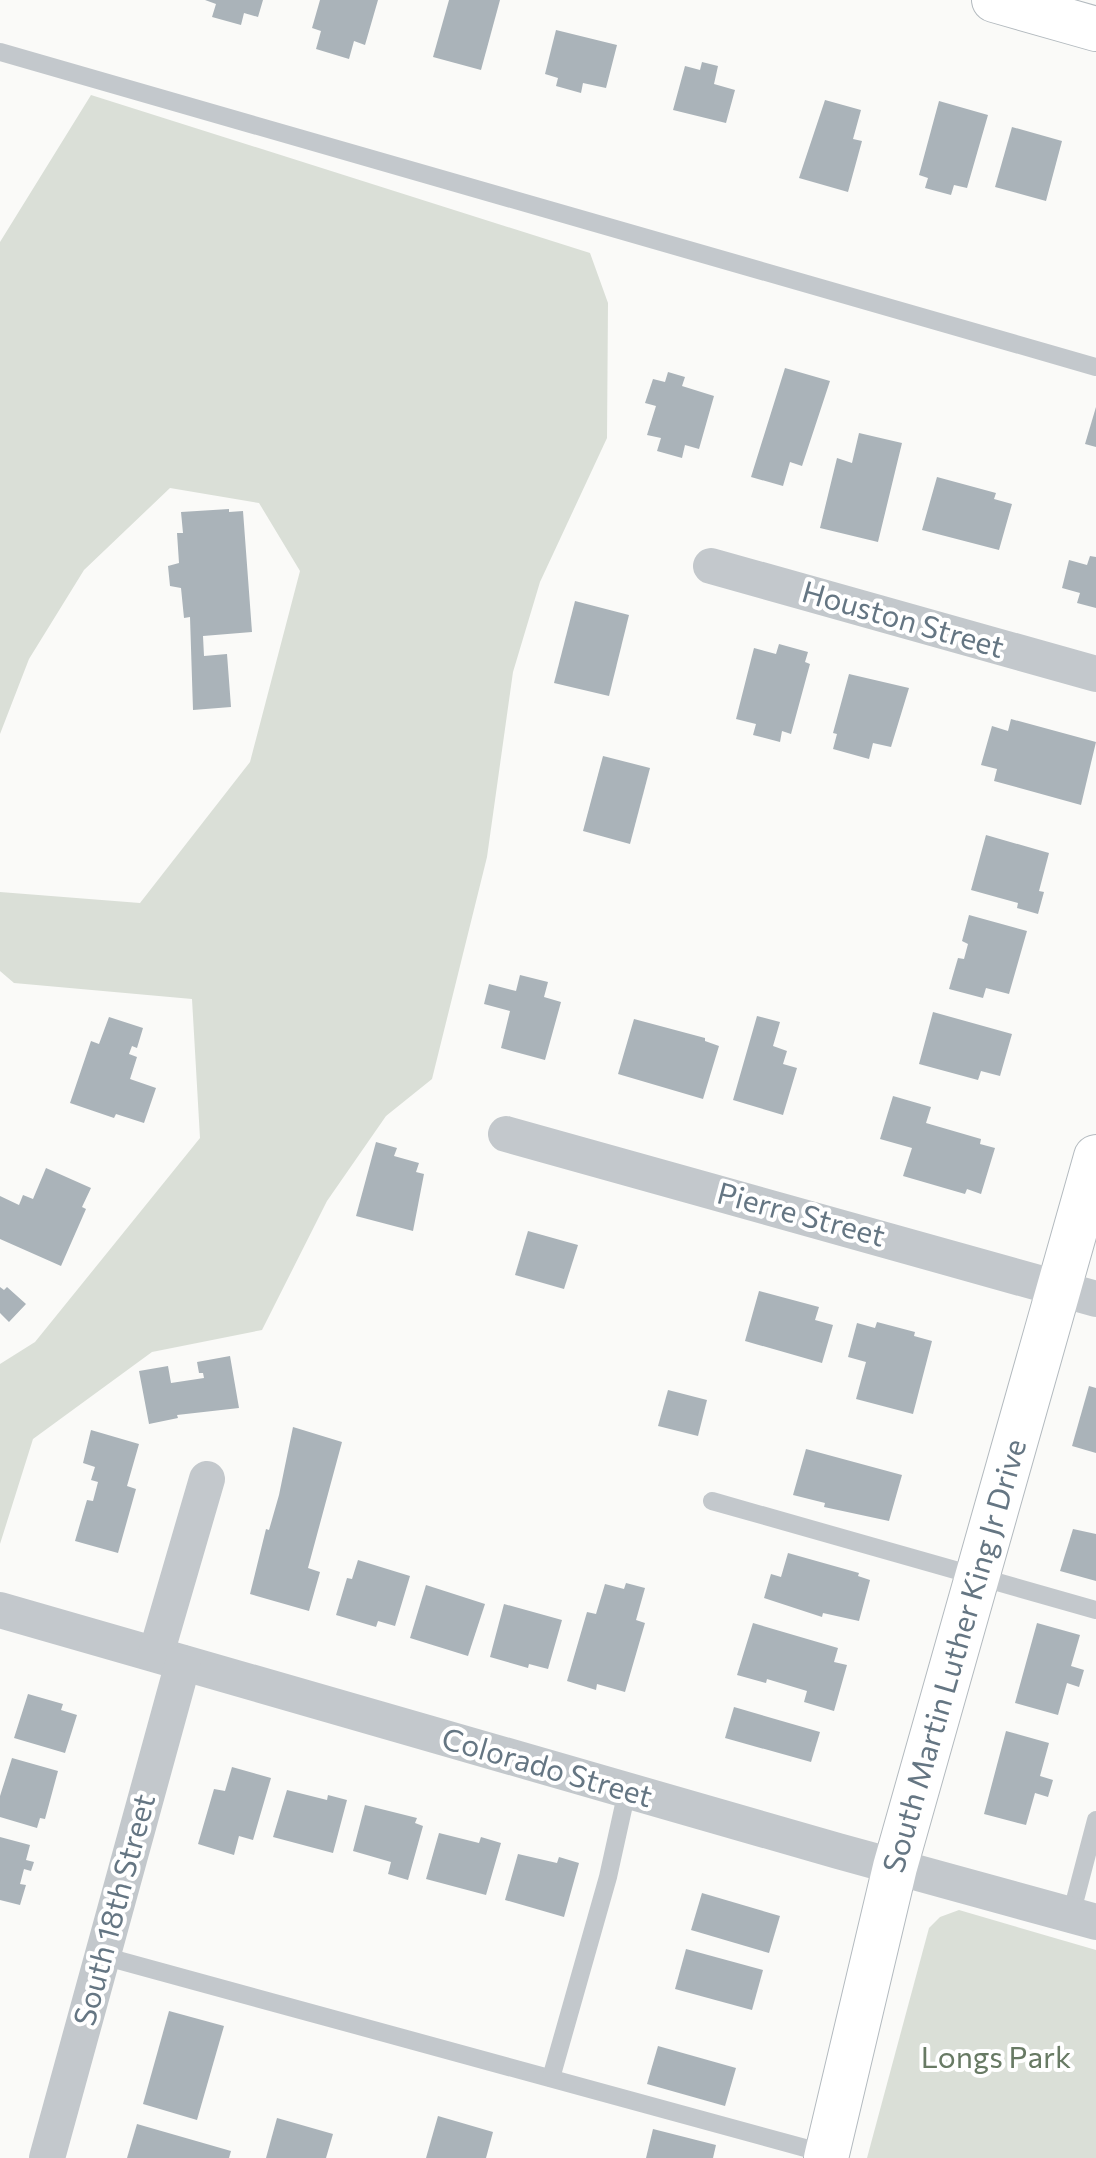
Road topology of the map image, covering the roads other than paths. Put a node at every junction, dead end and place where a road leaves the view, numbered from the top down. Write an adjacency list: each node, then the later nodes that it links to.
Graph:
1 (994, 0): 2 (street)
2 (1096, 29)
3 (0, 52): 4 (lane)
4 (1096, 367)
5 (711, 566): 6 (street, Houston Street)
6 (1096, 674)
7 (506, 1134): 9 (street, Pierre Street)
8 (1096, 1157): 9 (street, South Martin Luther King Jr Drive)
9 (1078, 1293): 12 (street, South Martin Luther King Jr Drive)
10 (207, 1479): 15 (street, South 18th Street)
11 (712, 1501): 12 (lane)
12 (977, 1577): 14 (lane); 18 (street, South Martin Luther King Jr Drive)
13 (0, 1610): 15 (street, Colorado Street)
14 (1096, 1610)
15 (170, 1658): 16 (street, Colorado Street); 20 (street, South 18th Street)
16 (627, 1791): 18 (street, Colorado Street); 21 (lane)
17 (1096, 1820): 19 (lane)
18 (895, 1867): 19 (street, Colorado Street); 22 (street, South Martin Luther King Jr Drive)
19 (1083, 1918)
20 (103, 1956): 21 (lane); 23 (street, South 18th Street)
21 (551, 2078): 22 (lane)
22 (826, 2156)
23 (47, 2158)

